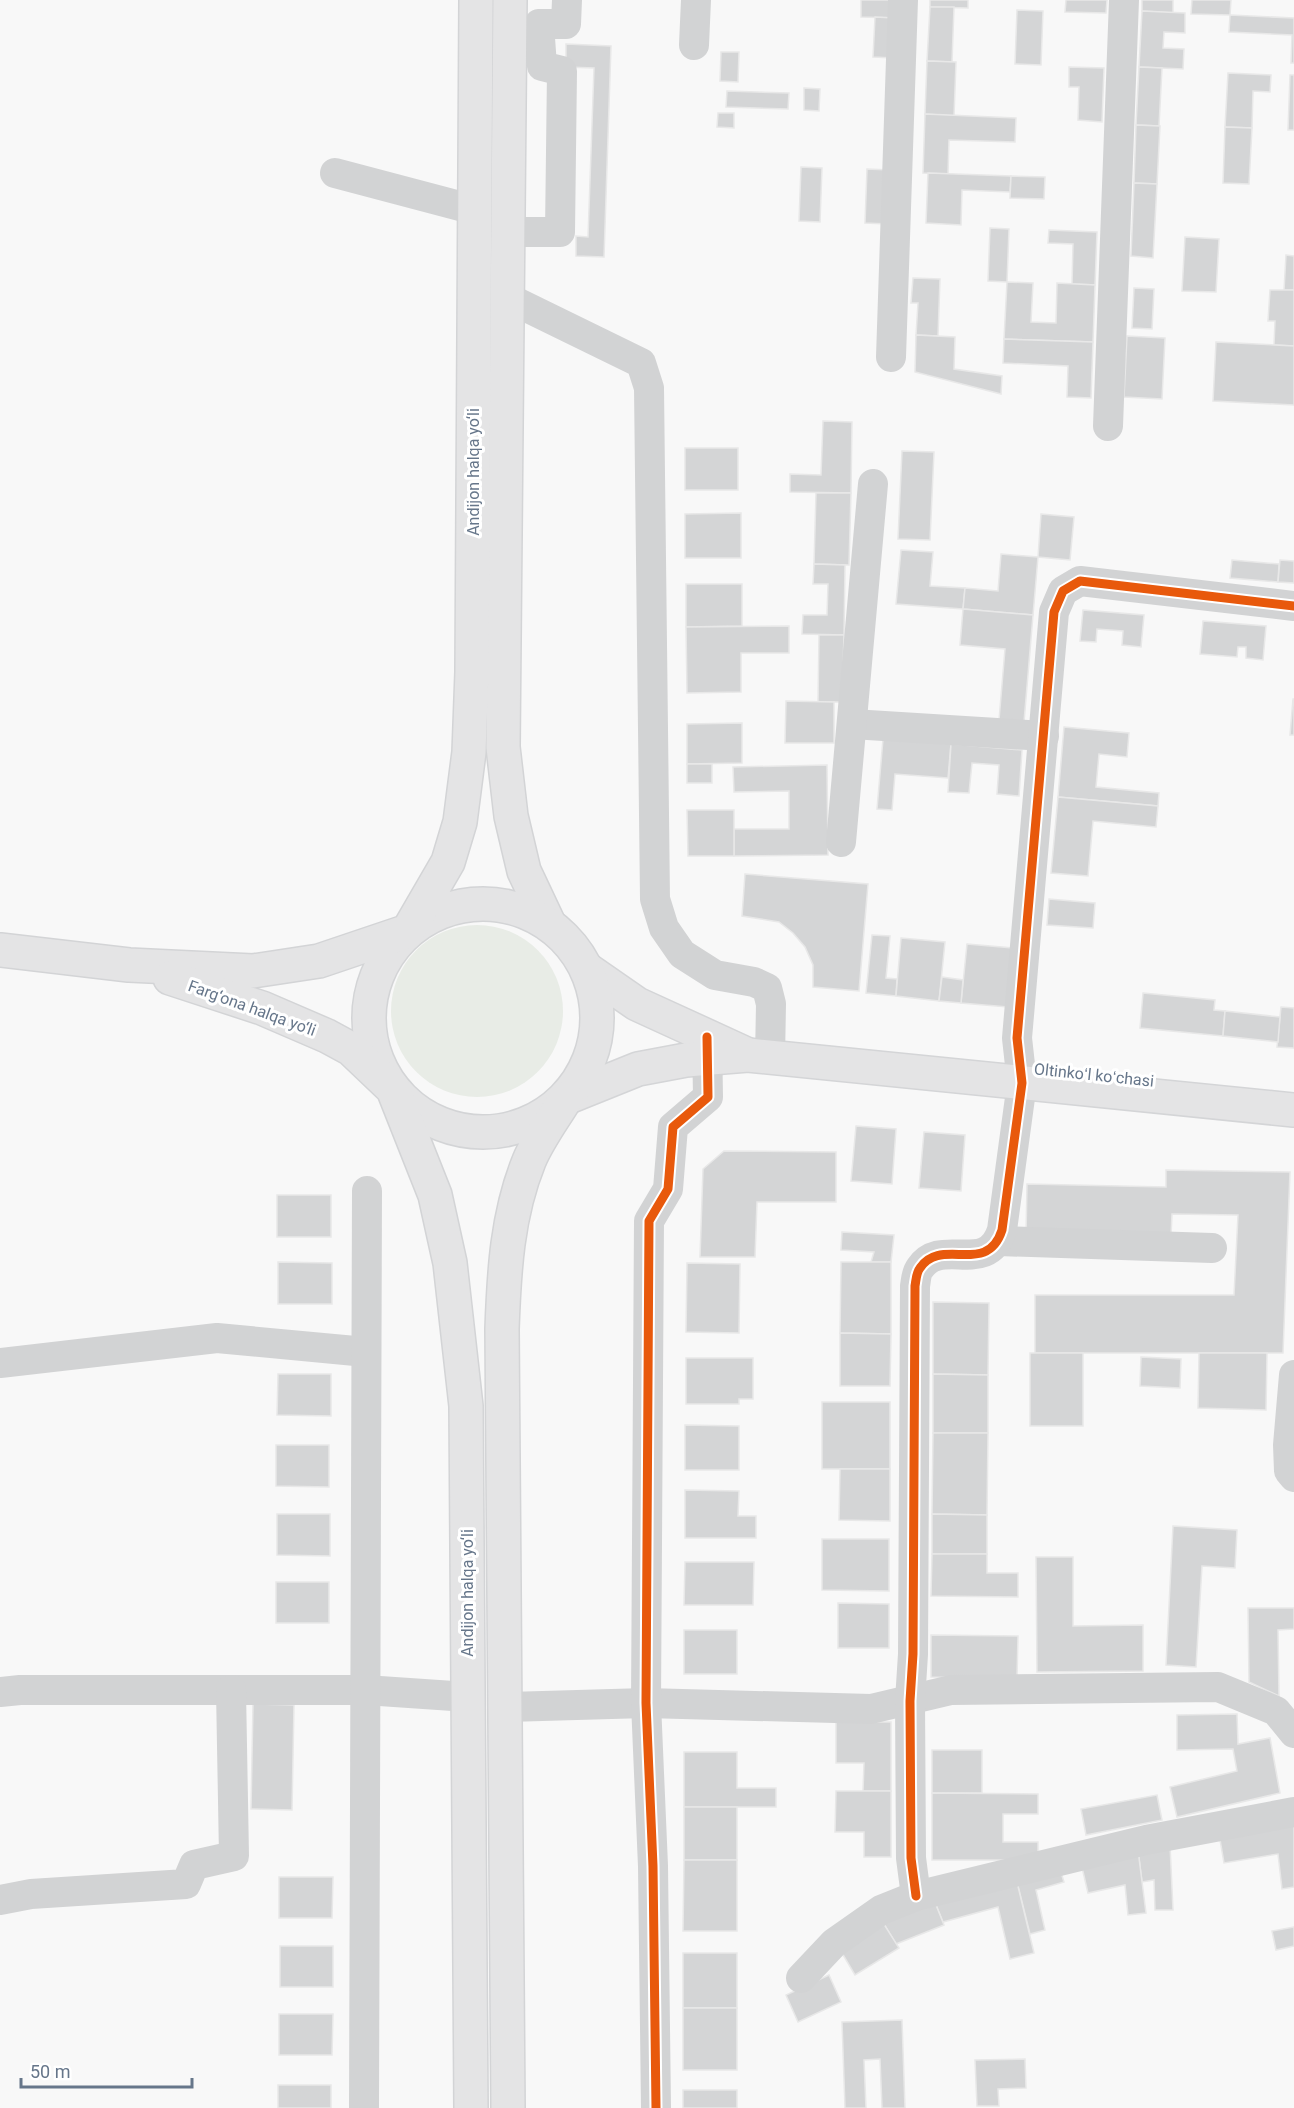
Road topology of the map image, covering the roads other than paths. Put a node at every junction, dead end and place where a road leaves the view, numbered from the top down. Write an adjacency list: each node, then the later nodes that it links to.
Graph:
1 (476, 0): 9 (main road, Andijon halqa yo‘li)
2 (510, 0): 10 (main road, Andijon halqa yo‘li)
3 (567, 0): 10 (street)
4 (696, 0): 7 (street)
5 (903, 0): 12 (street)
6 (1124, 0): 13 (street)
7 (693, 45)
8 (335, 172): 9 (street)
9 (475, 210): 20 (main road, Andijon halqa yo‘li)
10 (507, 232): 11 (main road, Andijon halqa yo‘li)
11 (506, 297): 19 (main road, Andijon halqa yo‘li); 25 (street)
12 (891, 357)
13 (1108, 426)
14 (873, 484): 16 (street)
15 (1294, 606): 17 (street)
16 (852, 724): 17 (street); 18 (street)
17 (1044, 736): 26 (street)
18 (841, 842)
19 (549, 924): 20 (main road); 23 (main road)
20 (408, 931): 22 (main road, Farg‘ona halqa yo‘li); 27 (main road)
21 (0, 950): 22 (main road, Farg‘ona halqa yo‘li)
22 (129, 964): 27 (main road, Farg‘ona halqa yo‘li)
23 (588, 970): 24 (main road, Oltinkoʻl koʻchasi); 28 (main road)
24 (707, 1048): 25 (main road, Oltinkoʻl koʻchasi); 28 (main road, Oltinkoʻl koʻchasi); 42 (street)
25 (759, 1057): 26 (main road, Oltinkoʻl koʻchasi)
26 (1022, 1083): 29 (main road, Oltinkoʻl koʻchasi); 31 (street)
27 (393, 1089): 28 (main road, Farg‘ona halqa yo‘li); 40 (main road, Andijon halqa yo‘li)
28 (566, 1098): 43 (main road)
29 (1294, 1110)
30 (367, 1191): 33 (street)
31 (999, 1241): 32 (street); 41 (street)
32 (1212, 1248)
33 (366, 1352): 34 (street); 38 (street)
34 (0, 1363)
35 (1294, 1375): 36 (street)
36 (1294, 1477)
37 (231, 1690): 38 (street); 39 (street); 47 (street)
38 (365, 1690): 40 (street); 49 (street)
39 (0, 1692)
40 (468, 1696): 50 (main road, Andijon halqa yo‘li)
41 (910, 1701): 42 (street); 44 (street); 46 (street)
42 (646, 1703): 43 (street); 52 (street)
43 (504, 1707): 51 (main road)
44 (1294, 1733)
45 (1294, 1812): 46 (street)
46 (916, 1896): 48 (street)
47 (0, 1900)
48 (801, 1978)
49 (364, 2108)
50 (471, 2108)
51 (508, 2108)
52 (656, 2108)

